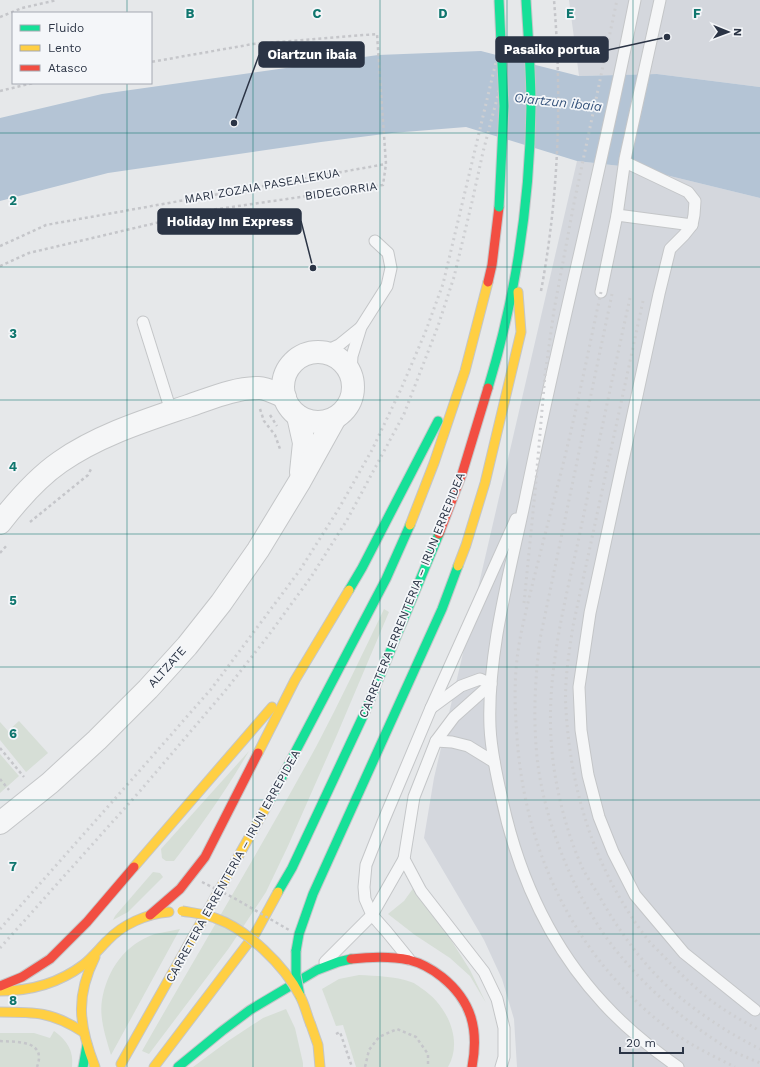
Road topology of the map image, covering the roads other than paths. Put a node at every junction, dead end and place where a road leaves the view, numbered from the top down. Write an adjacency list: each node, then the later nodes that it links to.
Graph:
1 (499, 0): 15 (main road, CARRETERA ERRENTERIA – IRUN ERREPIDEA, bridge)
2 (526, 0): 9 (main road, CARRETERA ERRENTERIA – IRUN ERREPIDEA)
3 (635, 0): 23 (lane)
4 (660, 0): 5 (lane)
5 (625, 161): 6 (lane); 7 (lane)
6 (617, 215): 7 (lane); 10 (lane)
7 (692, 225): 40 (lane)
8 (375, 241): 12 (lane)
9 (517, 271): 39 (main road, bridge); 47 (main road, CARRETERA ERRENTERIA – IRUN ERREPIDEA)
10 (601, 292)
11 (143, 322): 19 (lane)
12 (360, 327): 13 (lane); 16 (lane)
13 (324, 352): 14 (street); 16 (street)
14 (292, 364): 17 (street); 18 (street)
15 (465, 371): 25 (main road); 44 (main road, CARRETERA ERRENTERIA – IRUN ERREPIDEA)
16 (351, 373): 21 (street)
17 (285, 397): 18 (street); 20 (street)
18 (260, 398): 19 (street)
19 (171, 411): 24 (street)
20 (298, 416): 21 (street); 22 (street, ALTZATE)
21 (335, 418): 22 (street, ALTZATE)
22 (300, 481): 30 (street, ALTZATE)
23 (525, 500): 26 (lane); 27 (lane)
24 (6, 531)
25 (295, 680): 32 (main road); 37 (main road)
26 (491, 684): 27 (lane); 28 (lane); 29 (lane)
27 (431, 708): 33 (lane)
28 (436, 741): 29 (lane); 31 (lane)
29 (494, 762): 52 (lane)
30 (0, 823)
31 (404, 859): 33 (lane); 51 (lane)
32 (150, 915): 34 (main road); 39 (main road, bridge)
33 (372, 915): 35 (lane); 36 (lane)
34 (98, 952): 38 (main road); 42 (main road)
35 (410, 960): 36 (main road); 50 (main road)
36 (318, 969): 48 (main road)
37 (0, 986)
38 (0, 991)
39 (300, 996): 49 (main road, bridge)
40 (755, 1010)
41 (0, 1012): 42 (main road)
42 (83, 1032): 43 (main road)
43 (87, 1045): 45 (main road); 46 (main road)
44 (121, 1064)
45 (84, 1067)
46 (95, 1067)
47 (154, 1067)
48 (178, 1067)
49 (320, 1067)
50 (472, 1067)
51 (501, 1067)
52 (678, 1067)

